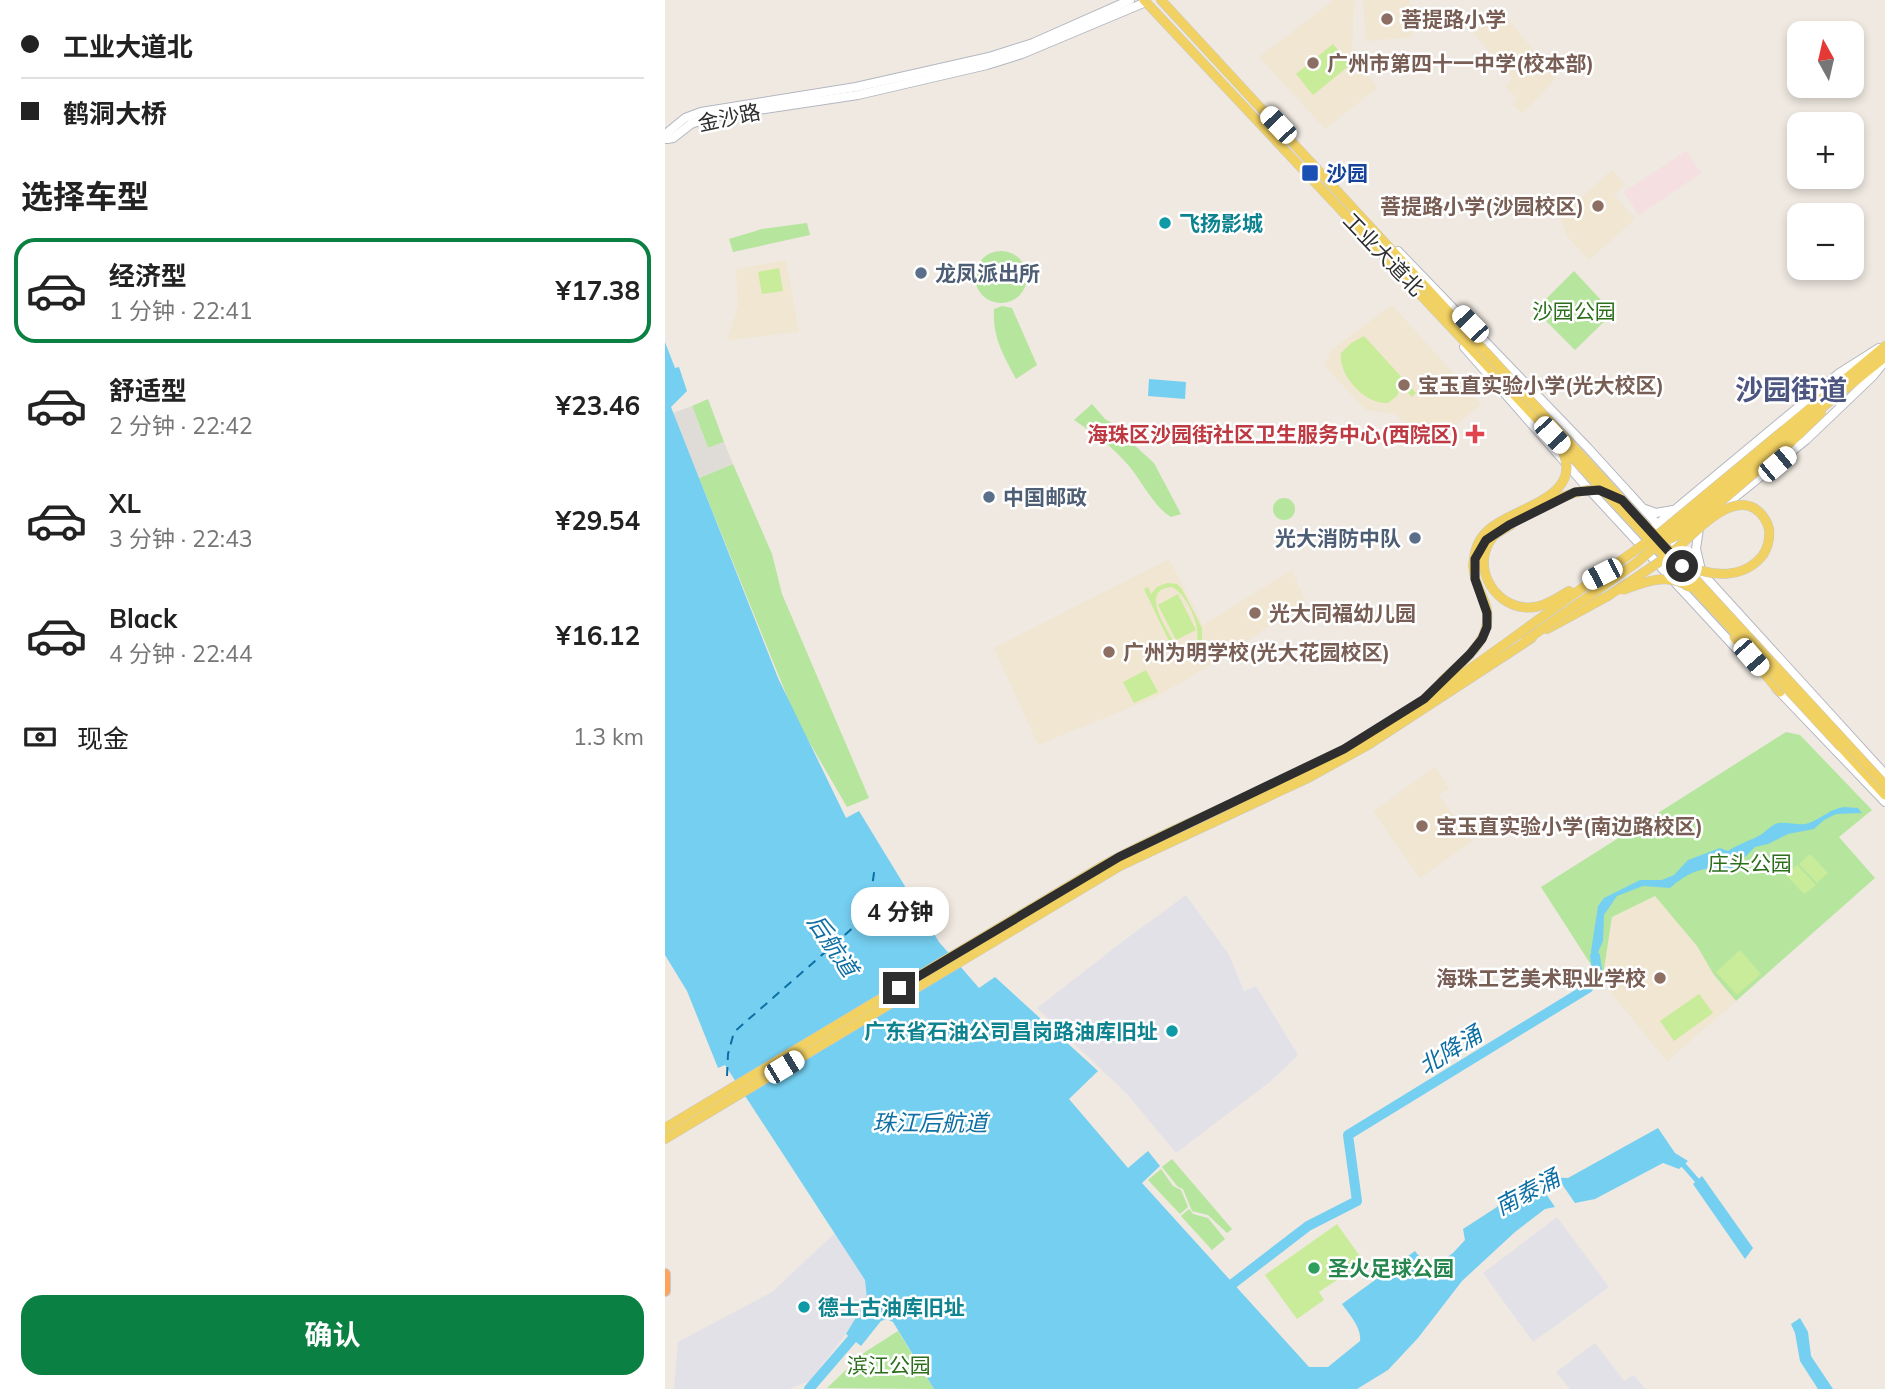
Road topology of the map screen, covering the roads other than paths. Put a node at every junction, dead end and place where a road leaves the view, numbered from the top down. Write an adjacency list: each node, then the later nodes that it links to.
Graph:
1 (1130, 0): 4 (main road, 金沙路)
2 (1161, 0): 5 (main road, 工业大道北)
3 (1145, 1): 4 (main road, 金沙路); 6 (main road, 工业大道北)
4 (668, 136)
5 (1379, 234): 8 (main road, 工业大道北); 12 (main road)
6 (1433, 306): 8 (main road, 工业大道北); 13 (main road)
7 (1885, 346): 11 (main road); 16 (main road)
8 (1480, 351): 10 (main road); 14 (main road, bridge)
9 (1885, 359): 11 (main road); 19 (main road)
10 (1552, 435): 17 (main road, bridge); 25 (main road, bridge)
11 (1788, 435): 18 (main road, bridge); 26 (main road, bridge); 31 (main road, bridge)
12 (1580, 440): 13 (main road); 15 (main road)
13 (1560, 457): 21 (main road)
14 (1624, 503): 23 (main road, bridge); 25 (main road, bridge)
15 (1640, 506): 16 (main road); 20 (main road)
16 (1679, 508): 20 (main road)
17 (1628, 516): 18 (main road, bridge); 26 (main road, bridge)
18 (1636, 524): 36 (main road, bridge)
19 (1702, 524): 22 (main road); 27 (main road)
20 (1657, 525): 21 (main road); 22 (main road)
21 (1638, 542): 24 (main road)
22 (1675, 544): 24 (main road); 27 (main road)
23 (1665, 547): 29 (main road, bridge); 35 (main road, bridge)
24 (1654, 559): 28 (main road)
25 (1473, 568): 33 (main road)
26 (1602, 574): 33 (main road)
27 (1704, 576): 30 (main road)
28 (1671, 578): 30 (main road); 32 (main road)
29 (1608, 596): 31 (main road, bridge); 32 (main road, bridge)
30 (1729, 603): 34 (main road)
31 (1525, 642): 39 (main road)
32 (1780, 692): 37 (main road)
33 (1424, 699): 38 (main road)
34 (1885, 774)
35 (1885, 785)
36 (1885, 795)
37 (1885, 802)
38 (665, 1128)
39 (665, 1139)
40 (665, 1274): 41 (highway)
41 (665, 1291)

